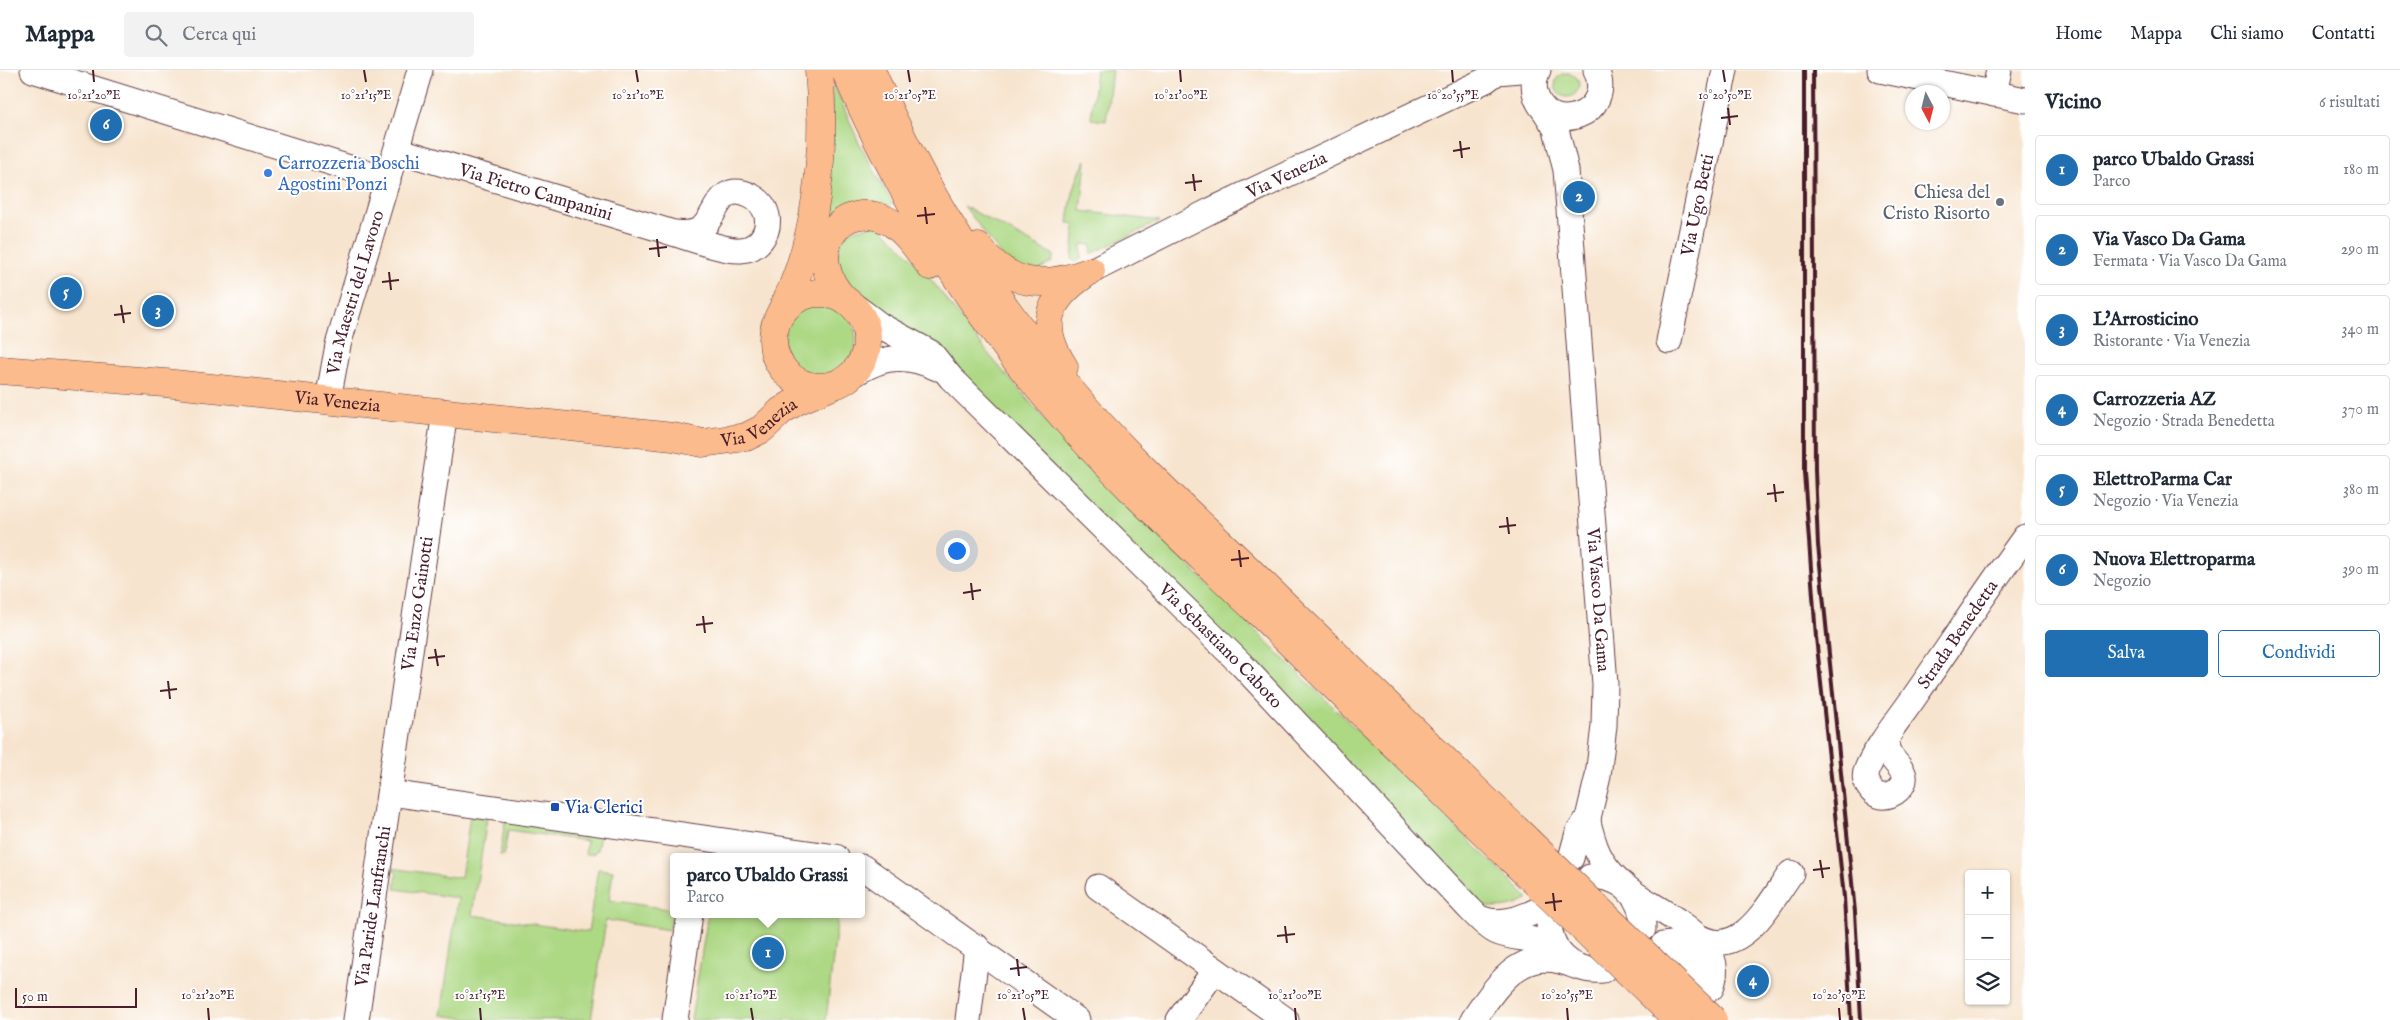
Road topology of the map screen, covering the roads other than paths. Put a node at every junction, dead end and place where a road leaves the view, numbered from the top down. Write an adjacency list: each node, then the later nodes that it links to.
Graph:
1 (33, 70): 19 (street)
2 (420, 70): 17 (street, Via Maestri del Lavoro)
3 (819, 70): 23 (main road, Via Venezia)
4 (846, 70): 31 (main road)
5 (1520, 70): 12 (street, Via Venezia)
6 (1538, 70): 16 (street)
7 (1610, 70): 13 (street)
8 (1725, 70): 24 (street, Via Ugo Betti)
9 (1880, 70): 14 (street)
10 (1999, 70): 14 (street)
11 (876, 80): 21 (main road); 33 (main road)
12 (1482, 82): 16 (street); 21 (street, Via Venezia)
13 (1596, 90): 16 (street); 18 (street, Via Vasco Da Gama)
14 (1994, 94): 15 (street)
15 (2025, 100)
16 (1541, 105): 18 (street, Via Vasco Da Gama)
17 (397, 150): 19 (street, Via Maestri del Lavoro); 20 (street, Via Pietro Campanini)
18 (1566, 170): 37 (street, Via Vasco Da Gama)
19 (388, 180): 29 (street, Via Maestri del Lavoro)
20 (675, 233)
21 (1091, 271): 33 (main road)
22 (850, 303): 23 (main road); 27 (street, Via Sebastiano Caboto); 28 (main road, Via Venezia); 31 (main road, Via Venezia)
23 (779, 316): 25 (main road, Via Venezia)
24 (1669, 342)
25 (773, 346): 28 (main road, Via Venezia); 32 (main road, Via Venezia)
26 (0, 370): 29 (main road, Via Venezia)
27 (952, 378): 28 (street, Via Sebastiano Caboto); 48 (street, Via Sebastiano Caboto)
28 (842, 381): 32 (main road, Via Venezia)
29 (328, 400): 30 (main road, Via Venezia)
30 (445, 412): 32 (main road, Via Venezia); 36 (street, Via Enzo Gainotti)
31 (1065, 419): 39 (main road)
32 (673, 437)
33 (1160, 484): 39 (main road)
34 (2025, 537): 35 (street, Strada Benedetta)
35 (1890, 733)
36 (390, 793): 38 (street); 58 (street, Via Paride Lanfranchi)
37 (1588, 818): 41 (street); 46 (street)
38 (700, 847): 40 (street)
39 (1518, 848): 65 (main road, bridge); 66 (main road, bridge)
40 (782, 853)
41 (1570, 858)
42 (865, 869): 52 (street)
43 (1791, 872): 51 (street)
44 (1590, 877): 46 (street)
45 (1098, 887): 55 (street)
46 (1627, 888): 49 (street); 50 (street)
47 (689, 918): 59 (street)
48 (1482, 920): 53 (street, Via Sebastiano Caboto); 53 (street)
49 (1694, 934): 51 (street); 54 (street)
50 (1655, 940): 54 (street); 57 (street)
51 (1744, 941): 54 (street); 57 (street)
52 (977, 947): 60 (street); 61 (street)
53 (1567, 959): 56 (street); 64 (street)
54 (1713, 961): 57 (street)
55 (1215, 970): 62 (street); 63 (street)
56 (1603, 970)
57 (1704, 986)
58 (356, 1020)
59 (675, 1020)
60 (968, 1020)
61 (1077, 1020)
62 (1179, 1020)
63 (1286, 1020)
64 (1473, 1020)
65 (1678, 1020)
66 (1713, 1020)

